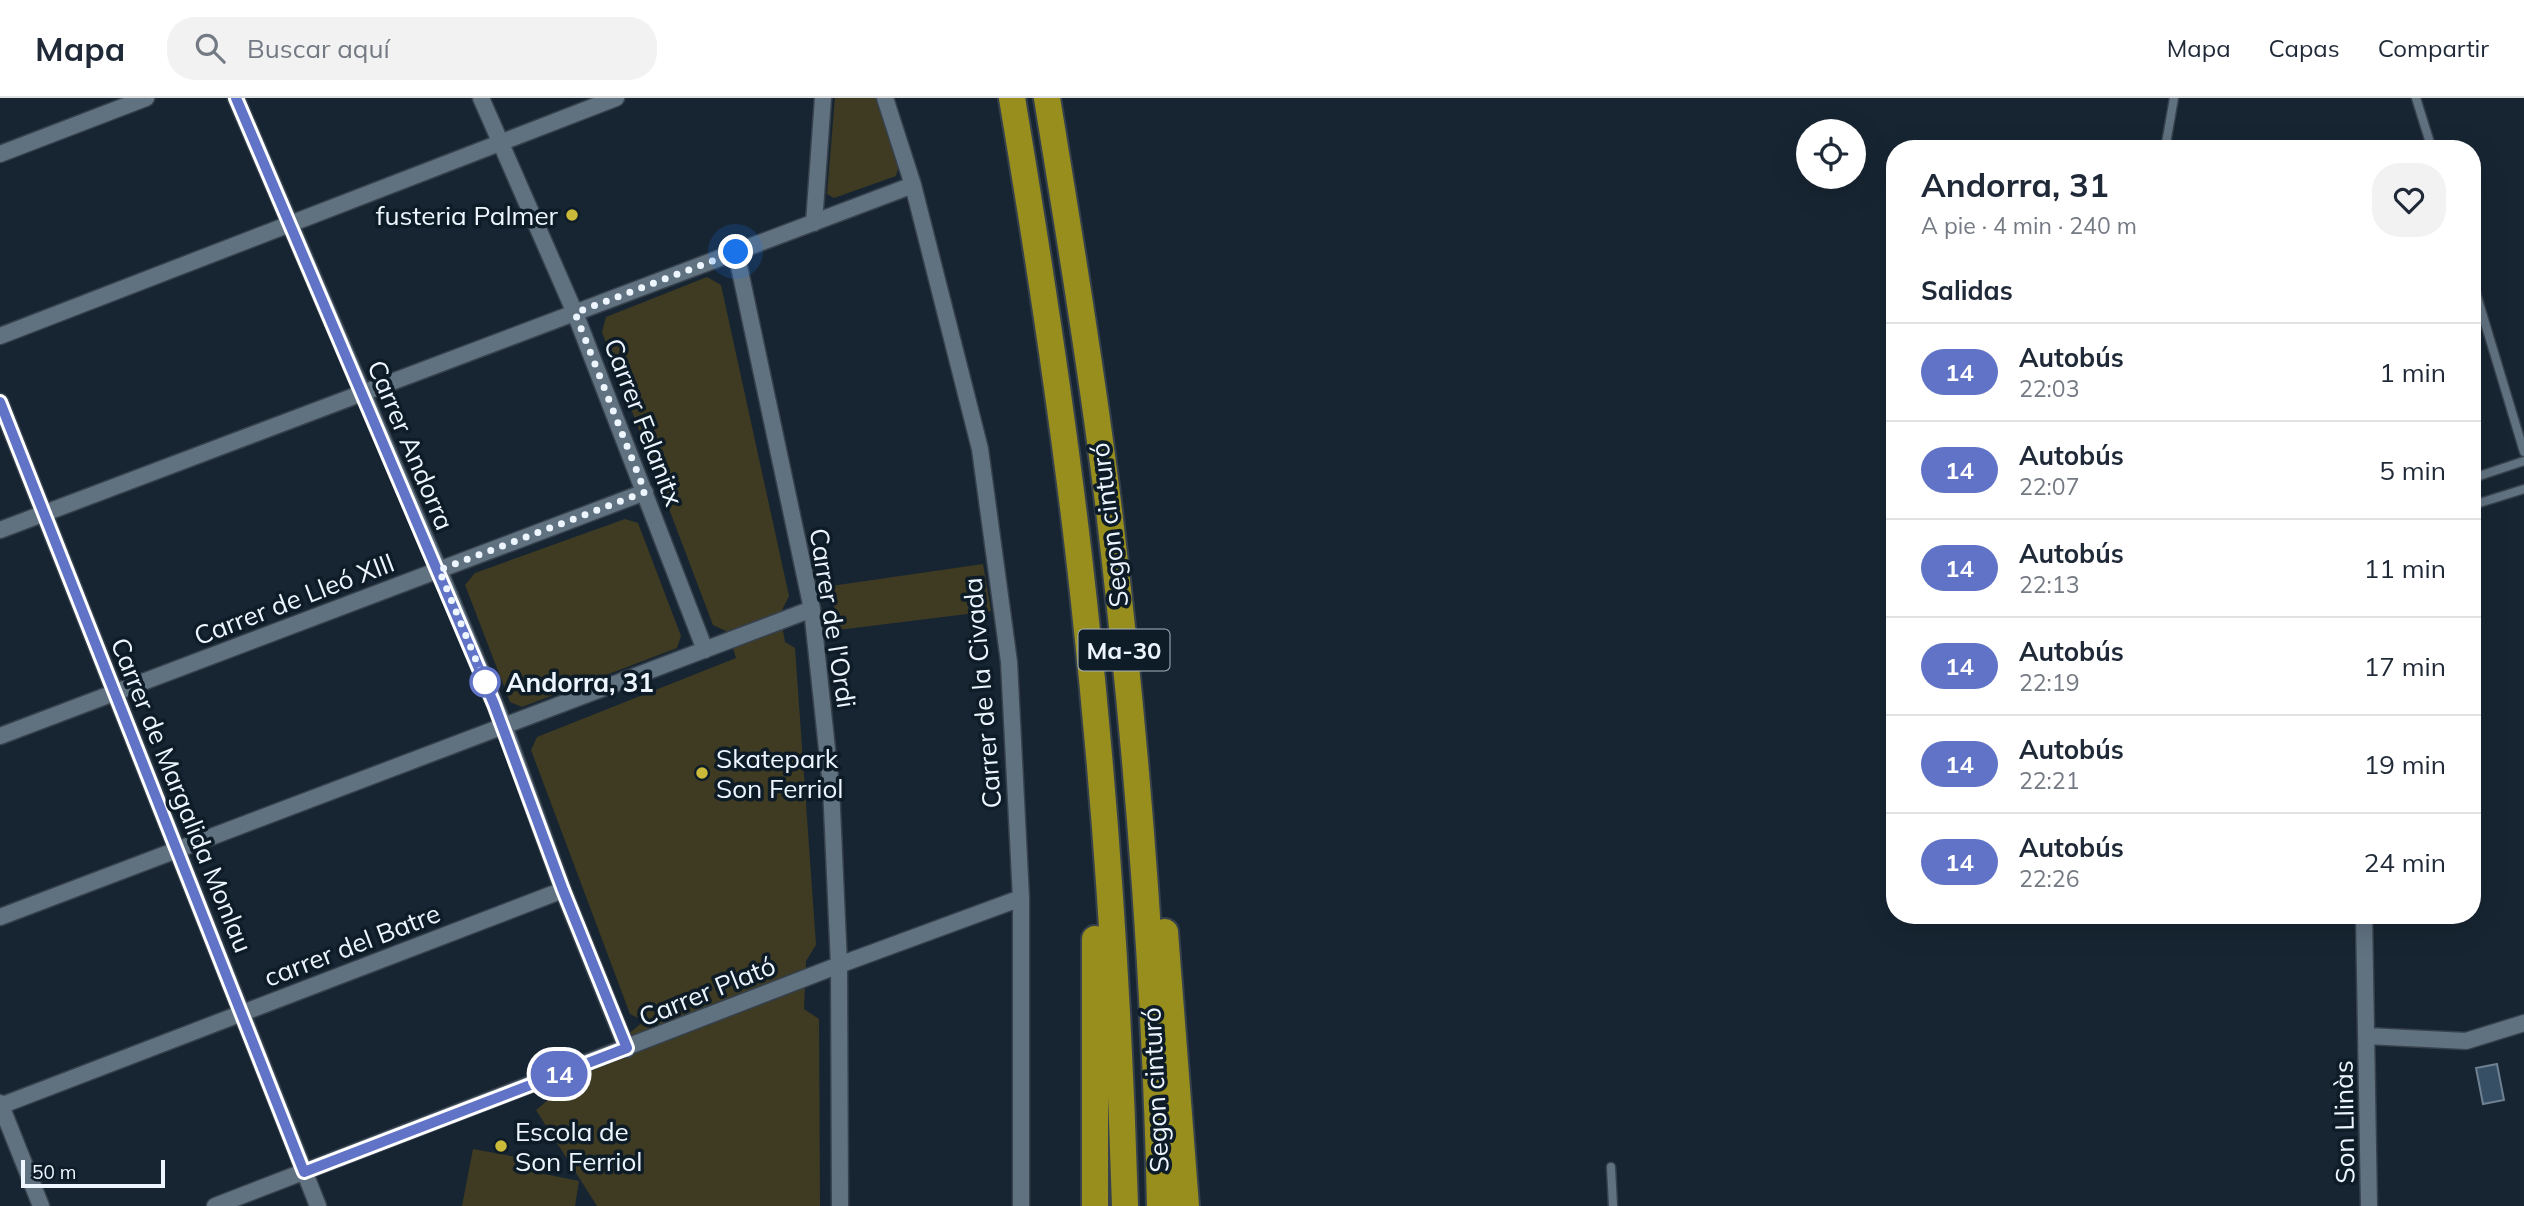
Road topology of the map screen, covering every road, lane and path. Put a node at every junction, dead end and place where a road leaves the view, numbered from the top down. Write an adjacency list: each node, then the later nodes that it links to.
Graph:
1 (146, 98): 14 (street)
2 (236, 98): 17 (street, Carrer Andorra)
3 (481, 98): 13 (street, Carrer Felanitx)
4 (616, 98): 13 (street)
5 (823, 98): 16 (street)
6 (885, 98): 15 (street, Carrer de la Civada)
7 (1012, 98): 39 (highway, Segon cinturó / Ma-30)
8 (1047, 98): 36 (highway, Segon cinturó / Ma-30)
9 (2174, 98): 11 (lane)
10 (2416, 98): 12 (lane)
11 (2167, 140)
12 (2429, 140)
13 (500, 143): 17 (street); 20 (street, Carrer Felanitx)
14 (0, 154)
15 (914, 185): 16 (street); 42 (street, Carrer de la Civada)
16 (814, 223): 18 (street)
17 (289, 224): 21 (street); 22 (street, Carrer Andorra)
18 (736, 252): 20 (street); 33 (street, Carrer de l'Ordi)
19 (2481, 310): 24 (lane)
20 (575, 313): 22 (street); 28 (street, Carrer Felanitx)
21 (0, 336)
22 (362, 394): 30 (street); 32 (street, Carrer Andorra)
23 (0, 402): 30 (street, Carrer de Margalida Monlau)
24 (2524, 452)
25 (2524, 461): 26 (lane)
26 (2481, 475)
27 (2524, 489): 29 (lane)
28 (645, 492): 32 (street, Carrer de Lleó XIII); 34 (street, Carrer Felanitx)
29 (2481, 502)
30 (44, 514): 31 (street); 35 (street, Carrer de Margalida Monlau)
31 (0, 530)
32 (439, 570): 35 (street, Carrer de Lleó XIII); 37 (street, Carrer Andorra)
33 (811, 609): 34 (street); 45 (street, Carrer de l'Ordi)
34 (705, 650): 37 (street)
35 (115, 693): 38 (street, Carrer de Lleó XIII); 40 (street, Carrer de Margalida Monlau)
36 (1130, 707): 60 (highway, Segon cinturó / Ma-30); 61 (highway)
37 (503, 726): 40 (street); 41 (street, Carrer Andorra)
38 (0, 736)
39 (1101, 778): 58 (highway); 59 (highway, Ma-30)
40 (177, 850): 43 (street); 46 (street, Carrer de Margalida Monlau)
41 (563, 890): 46 (street, carrer del Batre); 49 (street, Carrer Andorra)
42 (1021, 898): 45 (street, Carrer Plató); 57 (street, Carrer de la Civada)
43 (0, 917)
44 (2364, 924): 48 (street, Son Llinàs)
45 (839, 965): 49 (street, Carrer Plató); 56 (street, Carrer de l'Ordi)
46 (242, 1013): 50 (street, carrer del Batre); 52 (street, Carrer de Margalida Monlau)
47 (2524, 1023): 48 (street, Son Llinàs)
48 (2367, 1037): 63 (street, Son Llinàs)
49 (627, 1048): 52 (street, Carrer Plató)
50 (0, 1104): 53 (street)
51 (1611, 1167): 62 (lane)
52 (304, 1172): 54 (street, Carrer Plató); 55 (street, Carrer de Margalida Monlau)
53 (41, 1206)
54 (215, 1206)
55 (318, 1206)
56 (840, 1206)
57 (1021, 1206)
58 (1095, 1206)
59 (1125, 1206)
60 (1160, 1206)
61 (1186, 1206)
62 (1613, 1206)
63 (2369, 1206)

